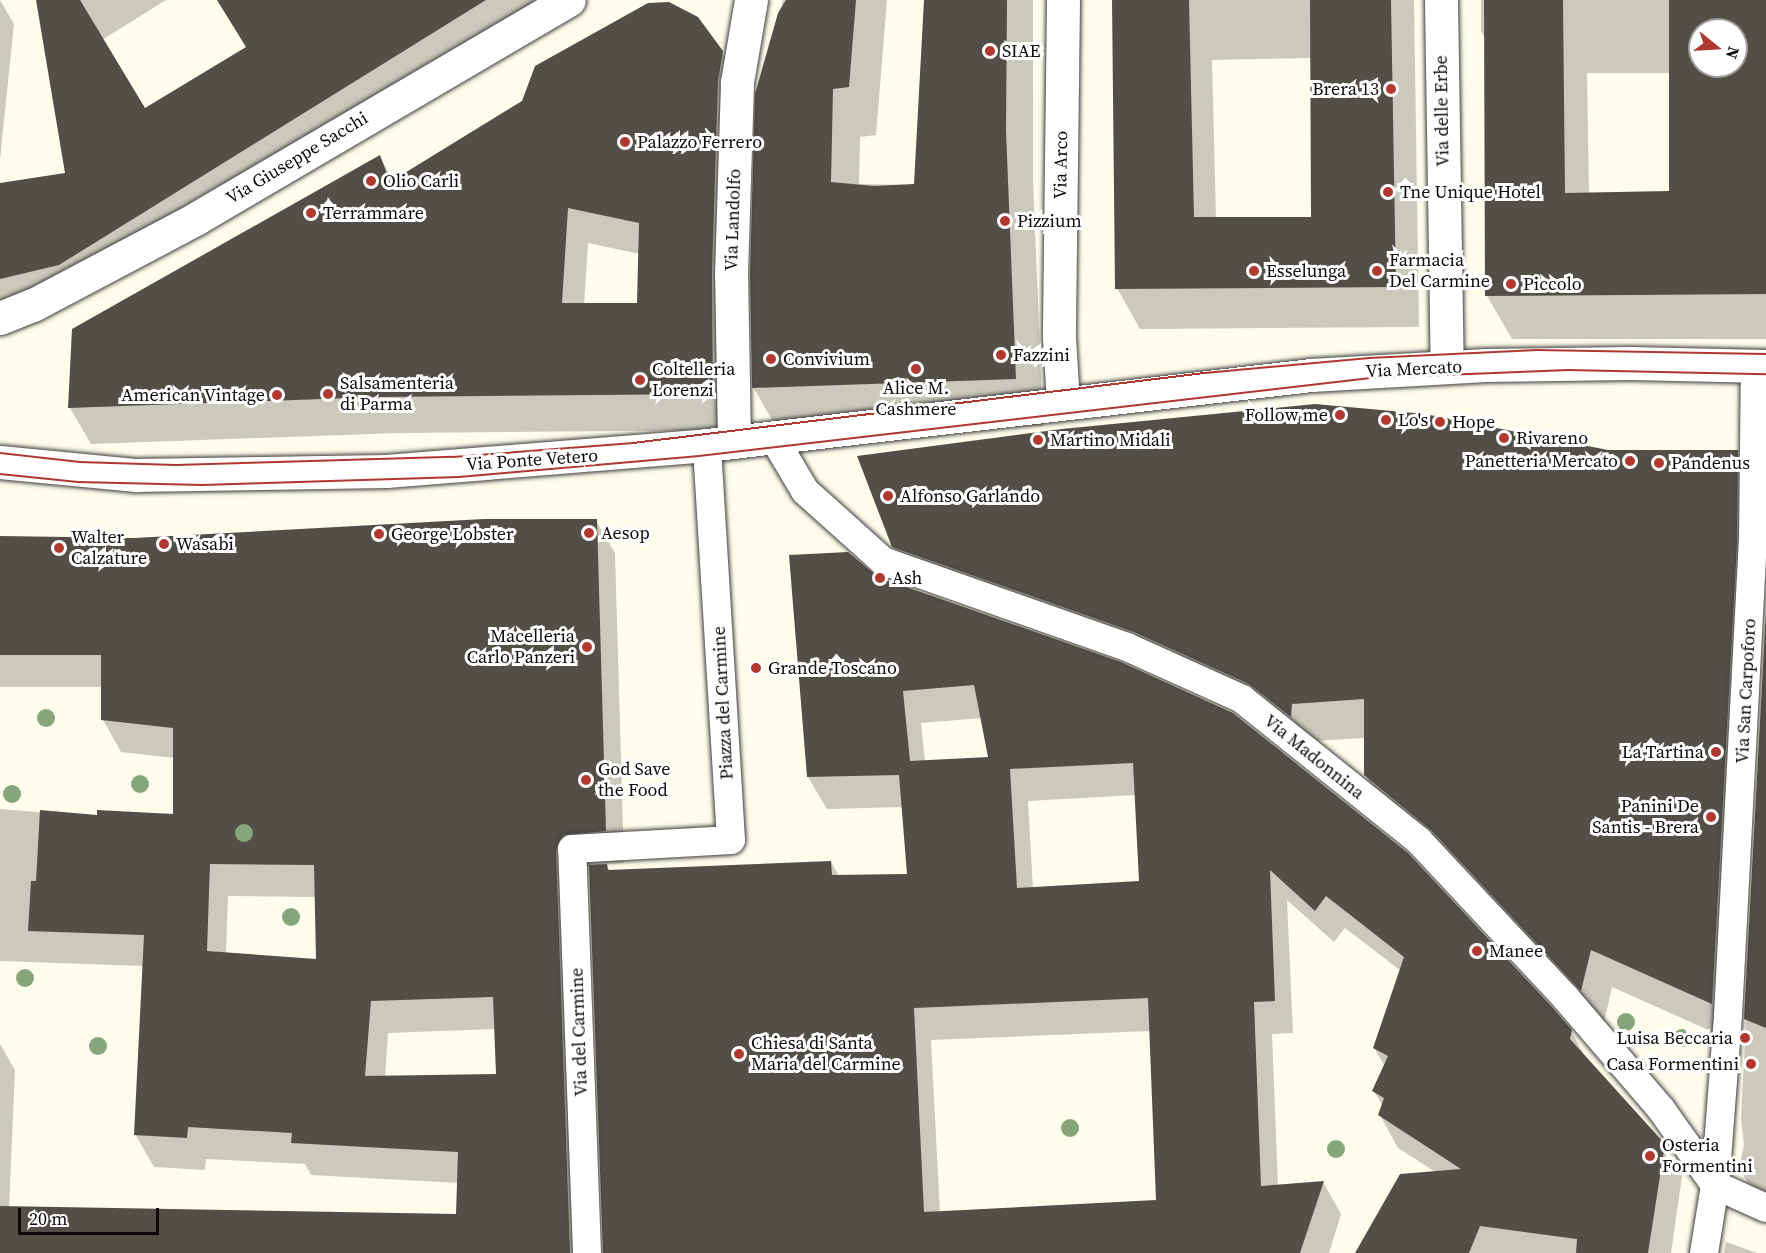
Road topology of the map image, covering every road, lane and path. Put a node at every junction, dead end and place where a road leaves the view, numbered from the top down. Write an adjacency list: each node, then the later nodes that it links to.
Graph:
1 (569, 0): 5 (street, Via Giuseppe Sacchi)
2 (751, 0): 10 (street, Via Landolfo)
3 (1063, 0): 8 (street, Via Arco)
4 (1441, 0): 6 (street, Via delle Erbe)
5 (10, 314)
6 (1447, 366): 7 (street, Via Mercato); 8 (street, Via Mercato)
7 (1761, 366): 13 (street, Via San Carpoforo)
8 (1063, 402): 9 (street, Via Ponte Vetero)
9 (773, 437): 10 (street, Via Ponte Vetero); 13 (street, Via Madonnina)
10 (720, 443): 11 (street, Via Ponte Vetero); 12 (street, Piazza del Carmine)
11 (0, 462)
12 (611, 847): 15 (street, Via del Carmine)
13 (1715, 1185): 14 (street); 16 (street, Via San Carpoforo)
14 (1766, 1208)
15 (587, 1253)
16 (1704, 1253)

